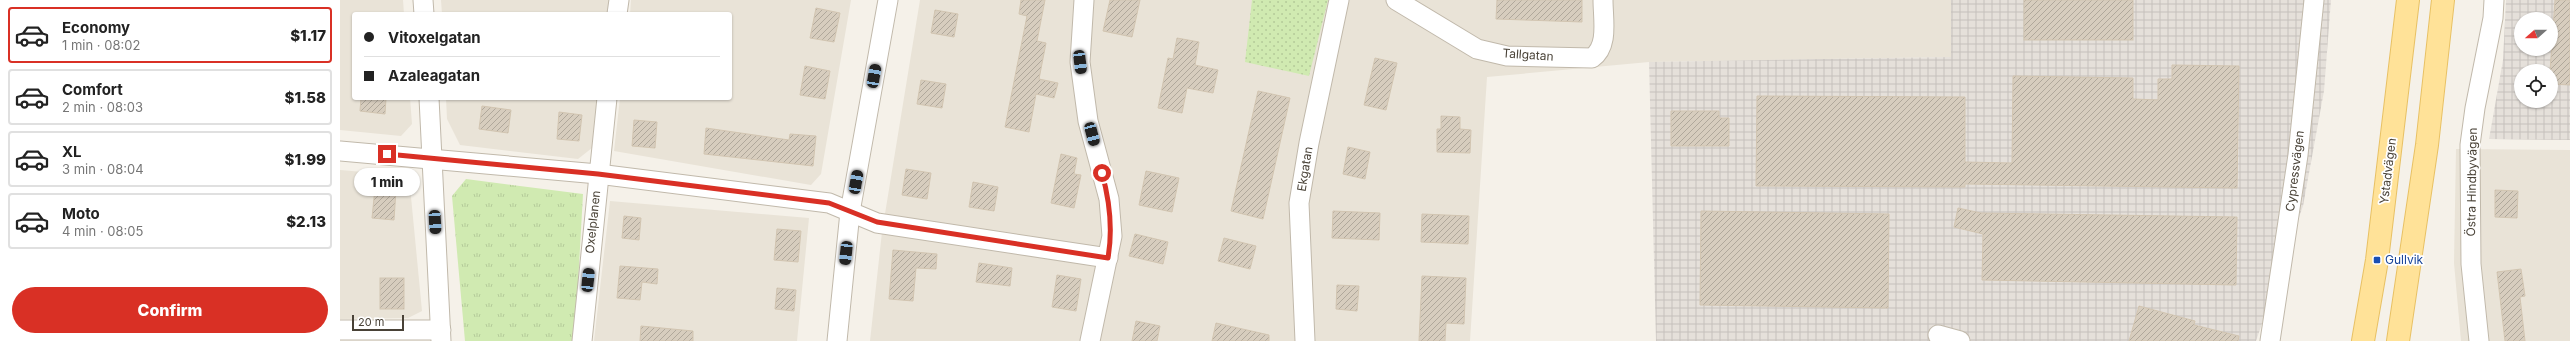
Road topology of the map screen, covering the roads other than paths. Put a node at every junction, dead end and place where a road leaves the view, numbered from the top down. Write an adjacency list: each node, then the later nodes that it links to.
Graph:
1 (424, 0): 12 (street)
2 (619, 0): 13 (street)
3 (888, 0): 19 (street)
4 (1084, 0): 20 (street)
5 (1339, 0): 27 (street, Ekgatan)
6 (1396, 0): 7 (street, Tallgatan)
7 (1604, 0)
8 (2314, 0): 29 (street, Cypressvägen)
9 (2408, 0): 30 (main road, Ystadvägen)
10 (2443, 0): 31 (main road)
11 (2494, 0): 32 (street, Östra Hindbyvägen)
12 (424, 12)
13 (617, 12)
14 (429, 100): 17 (street)
15 (607, 100): 18 (street, Oxelplanen)
16 (340, 151): 17 (street)
17 (432, 158): 18 (street); 23 (street)
18 (598, 174): 19 (street); 24 (street, Oxelplanen)
19 (850, 212): 20 (street); 25 (street)
20 (1108, 258): 26 (street)
21 (340, 330): 23 (street)
22 (1938, 335): 28 (street)
23 (441, 336)
24 (582, 341)
25 (837, 341)
26 (1090, 341)
27 (1305, 341)
28 (1960, 341)
29 (2270, 341)
30 (2363, 341)
31 (2398, 341)
32 (2479, 341)

